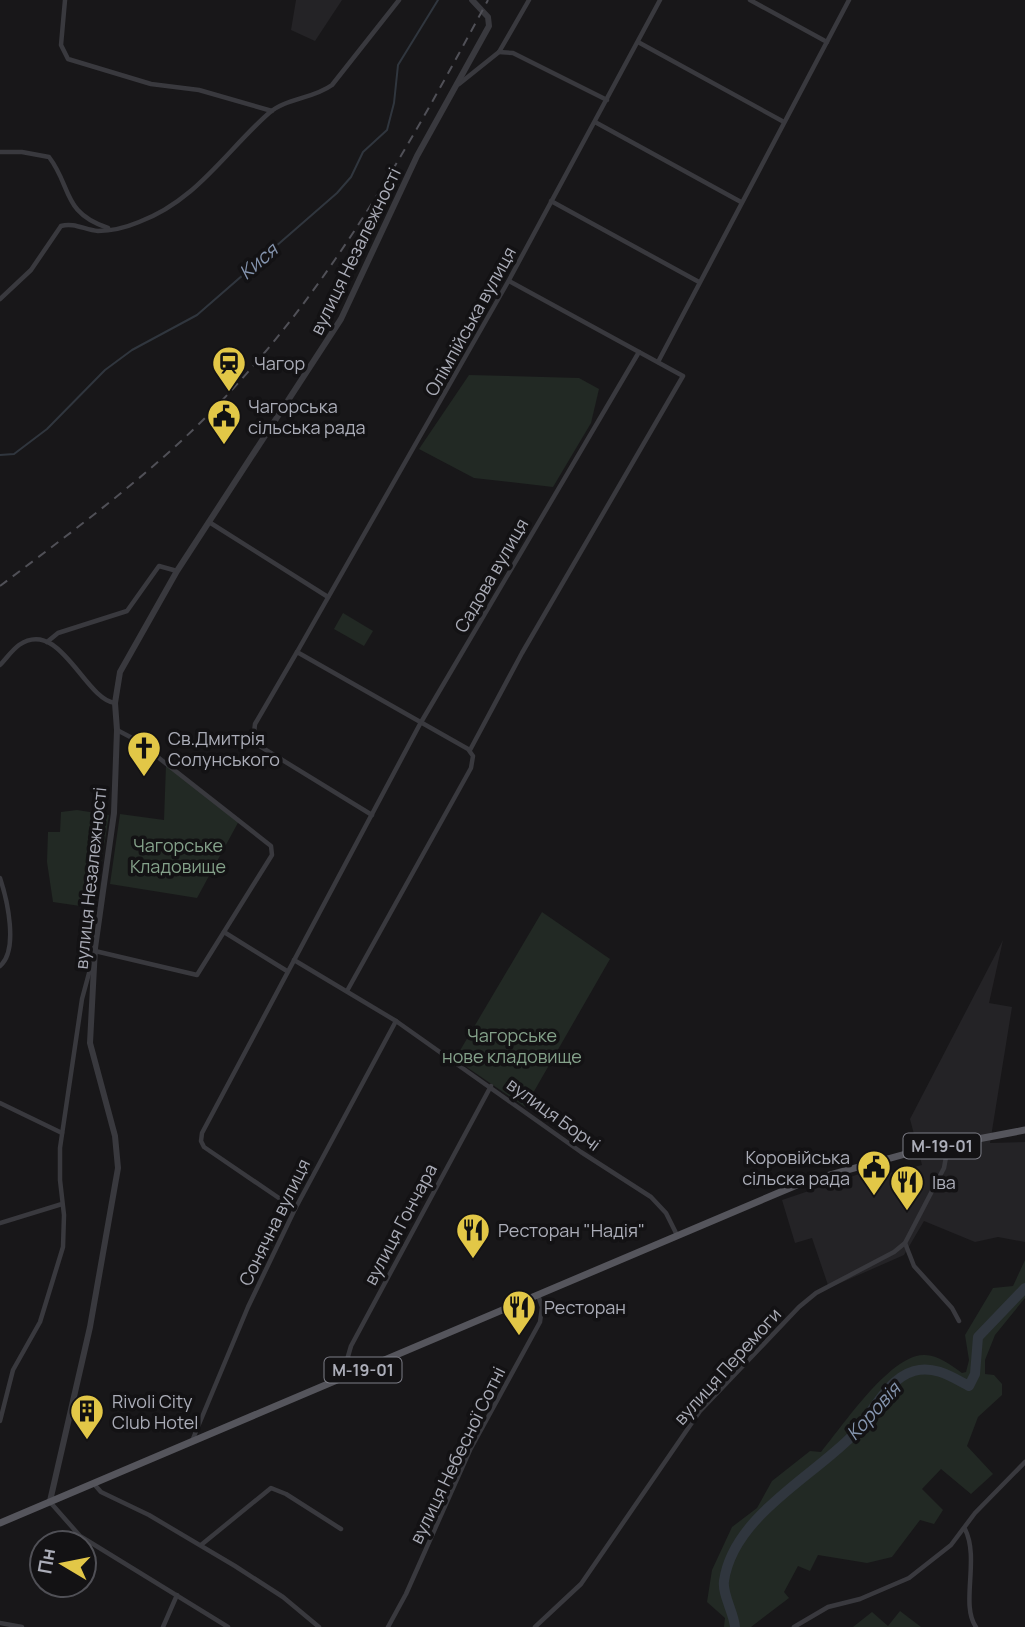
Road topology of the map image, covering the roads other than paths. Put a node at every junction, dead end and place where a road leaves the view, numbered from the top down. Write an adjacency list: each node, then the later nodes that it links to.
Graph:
1 (65, 0): 13 (street)
2 (399, 0): 13 (street)
3 (472, 0): 11 (street, вулиця Незалежності)
4 (529, 0): 10 (street)
5 (660, 0): 8 (street, Олімпійська вулиця)
6 (750, 0): 9 (street)
7 (849, 0): 9 (street)
8 (638, 42): 12 (street, Олімпійська вулиця); 15 (street)
9 (827, 42): 15 (street)
10 (499, 52): 11 (street); 12 (street)
11 (455, 87): 25 (street, вулиця Незалежності)
12 (607, 100): 14 (street, Олімпійська вулиця)
13 (272, 111): 19 (street)
14 (595, 122): 17 (street, Олімпійська вулиця); 18 (street)
15 (784, 122): 18 (street)
16 (0, 152): 19 (street)
17 (551, 201): 20 (street, Олімпійська вулиця); 21 (street)
18 (741, 202): 21 (street)
19 (110, 229): 22 (street)
20 (509, 280): 23 (street); 27 (street, Олімпійська вулиця)
21 (699, 282): 24 (street)
22 (0, 299)
23 (639, 352): 24 (street); 32 (street, Садова вулиця)
24 (658, 362): 34 (street)
25 (209, 522): 26 (street, вулиця Незалежності); 27 (street)
26 (177, 571): 28 (street); 31 (street, вулиця Незалежності)
27 (328, 597): 29 (street, Олімпійська вулиця)
28 (47, 642): 30 (street); 31 (street)
29 (297, 652): 32 (street); 35 (street, Олімпійська вулиця)
30 (0, 665)
31 (115, 703): 33 (street, вулиця Незалежності)
32 (420, 724): 34 (street); 35 (street, Садова вулиця)
33 (117, 730): 37 (street); 38 (street, вулиця Незалежності)
34 (470, 750): 42 (street)
35 (372, 815): 39 (street, Садова вулиця)
36 (0, 878): 40 (street)
37 (224, 932): 38 (street); 41 (street)
38 (94, 954): 47 (street); 61 (street, вулиця Незалежності)
39 (294, 960): 41 (street, Садова вулиця); 42 (street, вулиця Борчі)
40 (0, 966)
41 (288, 971): 50 (street, Садова вулиця)
42 (347, 991): 43 (street, вулиця Борчі)
43 (396, 1021): 44 (street, вулиця Борчі); 50 (street, Сонячна вулиця)
44 (491, 1086): 52 (street, вулиця Борчі); 56 (street, вулиця Гончара)
45 (0, 1103): 47 (street)
46 (1025, 1130): 48 (main road, М-19-01)
47 (62, 1133): 49 (street)
48 (948, 1145): 52 (main road, М-19-01); 53 (street, вулиця Перемоги)
49 (62, 1204): 51 (street); 57 (street)
50 (295, 1209): 58 (street, Сонячна вулиця)
51 (0, 1223)
52 (677, 1236): 54 (main road, М-19-01)
53 (905, 1243): 55 (street); 73 (street, вулиця Перемоги)
54 (537, 1295): 56 (main road, М-19-01); 72 (street, вулиця Небесної Сотні)
55 (959, 1321)
56 (341, 1379): 58 (main road, М-19-01)
57 (0, 1421)
58 (191, 1443): 60 (main road, М-19-01)
59 (1025, 1462): 64 (street)
60 (93, 1483): 61 (main road, М-19-01); 65 (street)
61 (50, 1501): 62 (main road, М-19-01); 66 (street)
62 (0, 1523)
63 (341, 1529): 65 (street)
64 (965, 1529): 74 (street); 75 (street)
65 (201, 1545): 71 (street)
66 (177, 1595): 69 (street); 70 (street)
67 (0, 1623): 68 (street)
68 (22, 1627)
69 (163, 1627)
70 (228, 1627)
71 (319, 1627)
72 (388, 1627)
73 (536, 1627)
74 (794, 1627)
75 (976, 1627)

